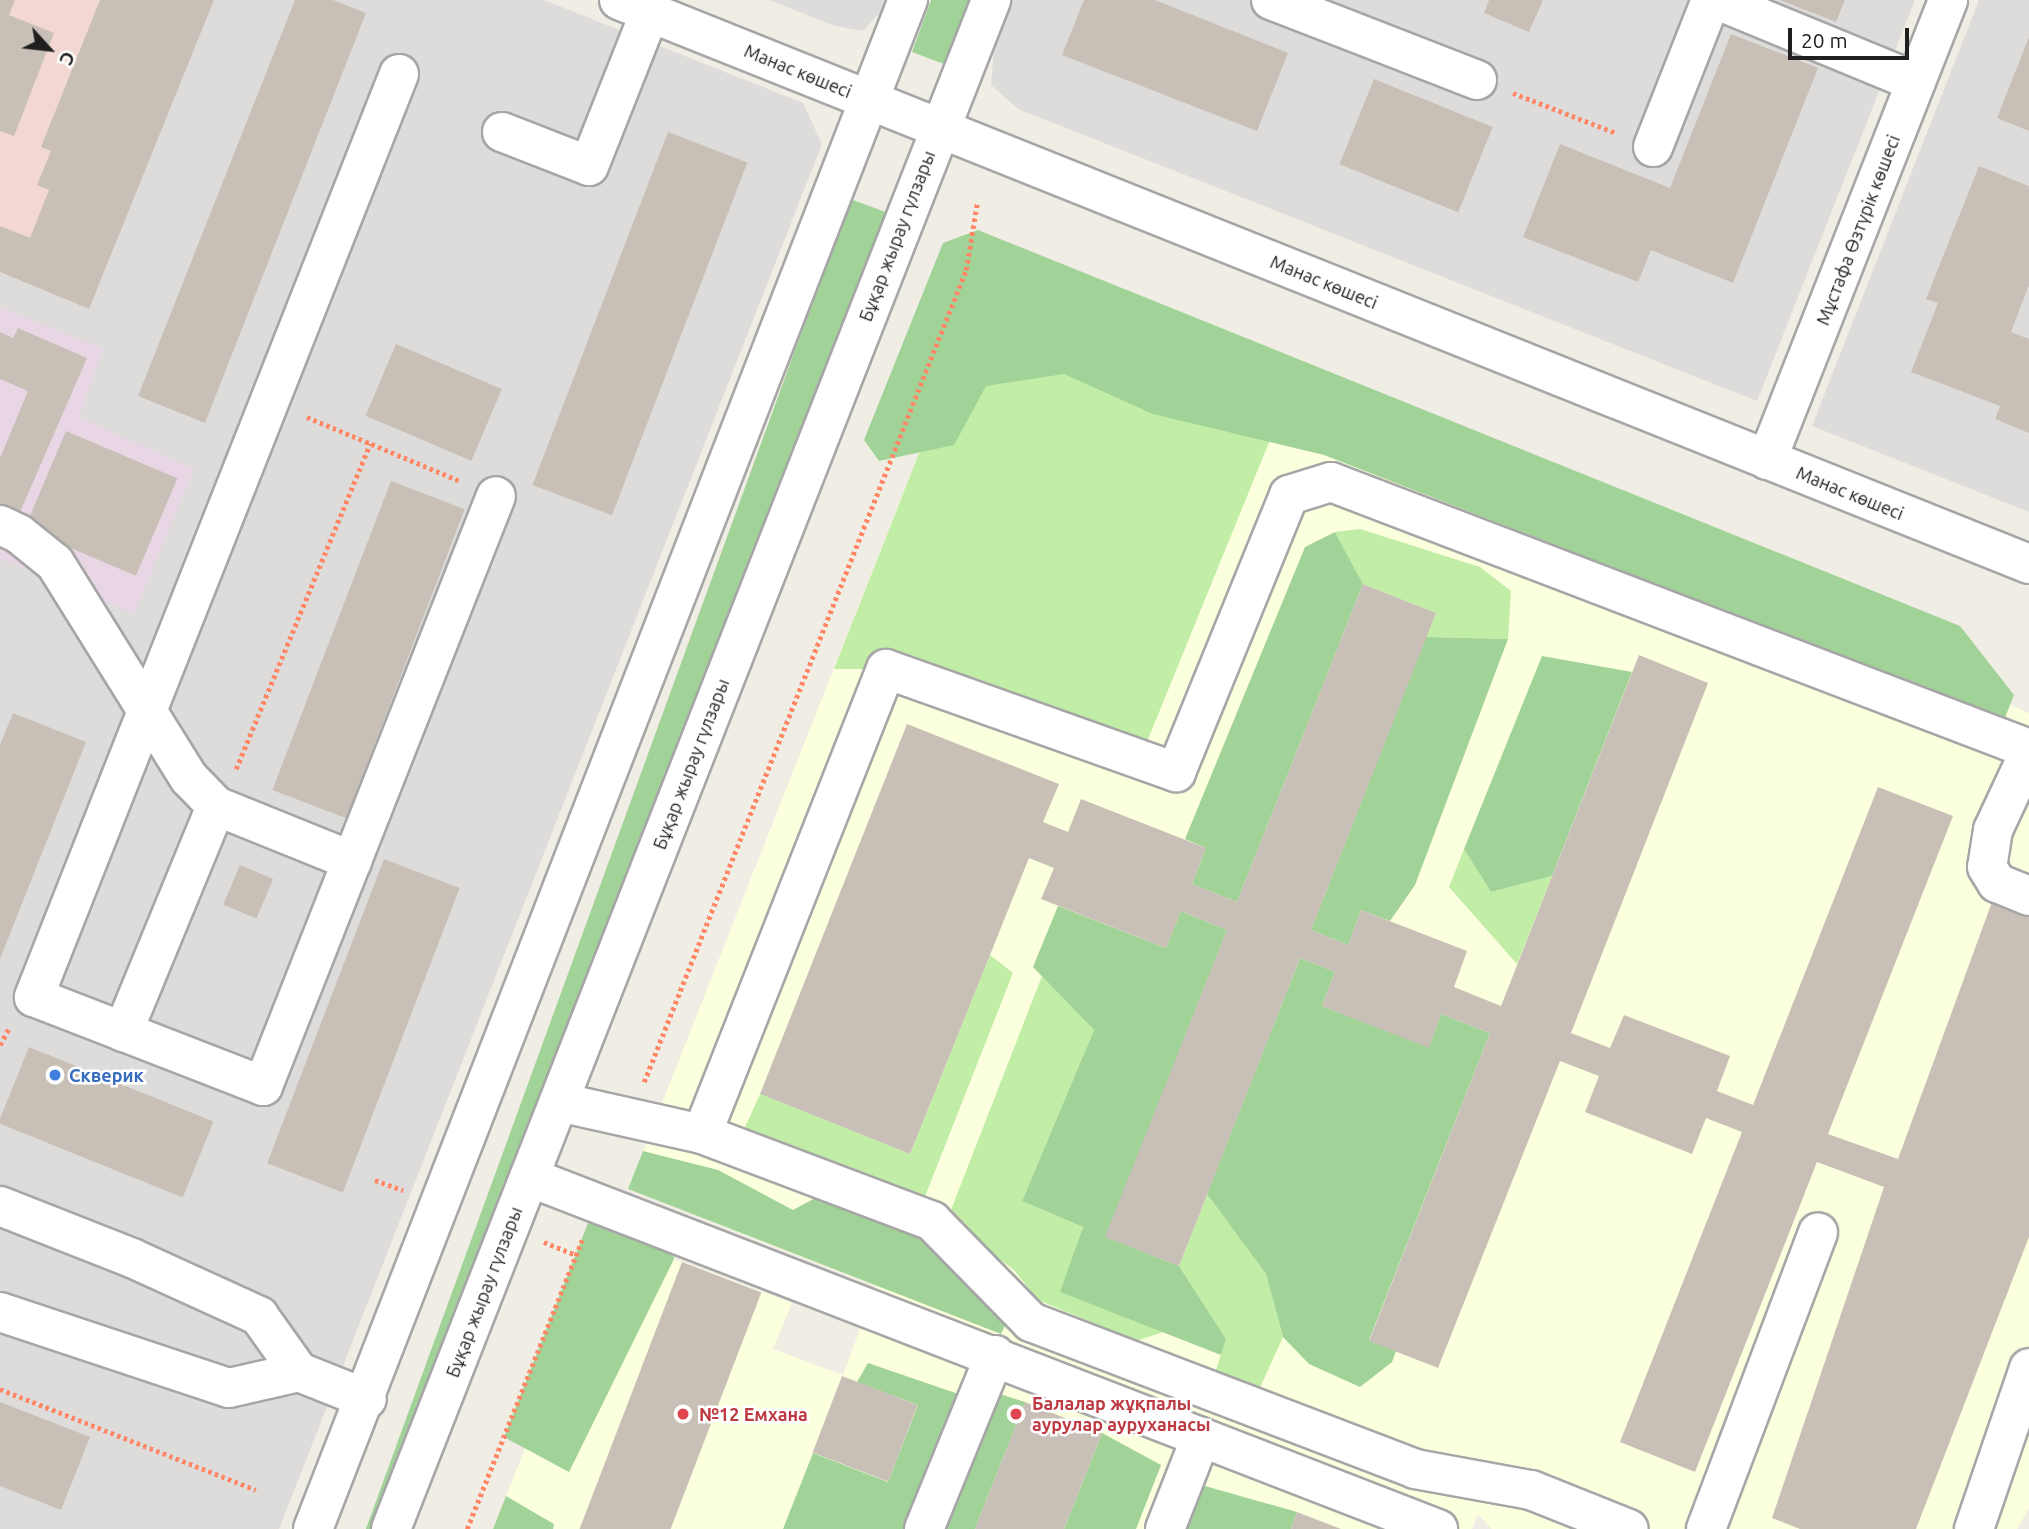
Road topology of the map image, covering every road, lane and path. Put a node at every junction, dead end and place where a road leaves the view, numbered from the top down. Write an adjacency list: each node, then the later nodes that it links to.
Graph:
1 (908, 0): 10 (street)
2 (991, 0): 11 (street, Бұқар жырау гүлзары)
3 (1271, 0): 8 (street)
4 (1714, 0): 9 (street); 13 (street)
5 (1948, 0): 9 (street, Мұстафа Өзтүрік көшесі)
6 (634, 6): 10 (street, Манас көшесі); 12 (street)
7 (399, 74): 15 (street)
8 (1477, 80): 13 (path)
9 (1916, 82): 17 (street, Мұстафа Өзтүрік көшесі)
10 (868, 99): 11 (street, Манас көшесі); 43 (street)
11 (940, 128): 17 (street, Манас көшесі); 27 (street, Бұқар жырау гүлзары)
12 (502, 132)
13 (1653, 147)
14 (977, 204): 28 (path)
15 (268, 401): 16 (path); 21 (street)
16 (370, 444): 18 (path); 23 (path)
17 (1767, 460): 20 (street, Манас көшесі)
18 (496, 496): 24 (street)
19 (0, 525): 21 (street)
20 (2029, 564)
21 (145, 710): 23 (street); 26 (street)
22 (2029, 752): 25 (street); 29 (street)
23 (216, 806): 24 (street); 26 (street)
24 (352, 861): 26 (street)
25 (2029, 896)
26 (123, 1032)
27 (559, 1102): 28 (street); 30 (street, Бұқар жырау гүлзары)
28 (629, 1119): 29 (street)
29 (702, 1134): 52 (street)
30 (529, 1177): 33 (street); 47 (street, Бұқар жырау гүлзары)
31 (375, 1180): 32 (path)
32 (411, 1193)
33 (597, 1203): 37 (path); 39 (street)
34 (0, 1206): 41 (street)
35 (1818, 1231): 53 (street)
36 (537, 1240): 37 (path)
37 (576, 1255): 48 (path)
38 (0, 1312): 41 (street)
39 (995, 1355): 44 (street); 49 (street)
40 (2029, 1368): 54 (street)
41 (299, 1371): 43 (street)
42 (0, 1389): 45 (path)
43 (367, 1399): 46 (street)
44 (1201, 1437): 50 (street); 51 (street)
45 (256, 1490)
46 (313, 1529)
47 (391, 1529)
48 (467, 1529)
49 (924, 1529)
50 (1165, 1529)
51 (1438, 1529)
52 (1629, 1529)
53 (1706, 1529)
54 (1974, 1529)

